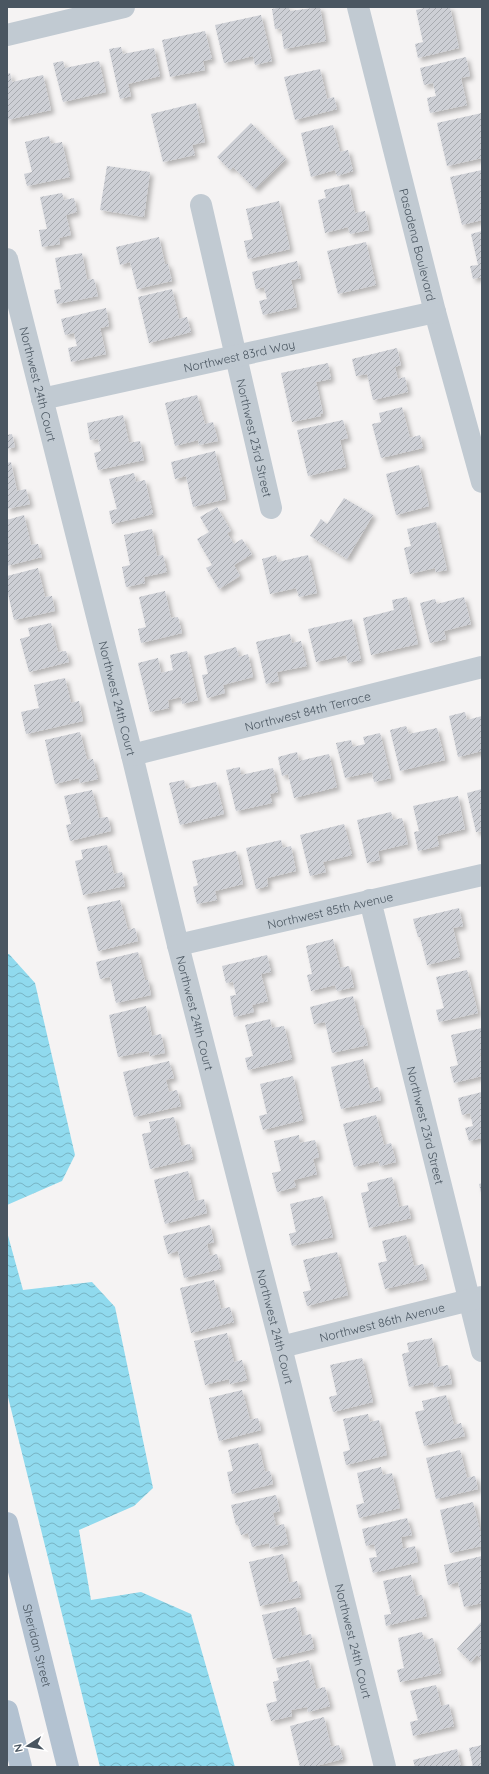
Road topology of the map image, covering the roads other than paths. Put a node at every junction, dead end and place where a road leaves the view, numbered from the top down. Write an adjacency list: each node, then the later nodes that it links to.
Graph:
1 (124, 7): 3 (street)
2 (358, 7): 6 (street, Pasadena Boulevard)
3 (7, 35)
4 (201, 205): 7 (street, Northwest 23rd Street)
5 (7, 259): 8 (street, Northwest 24th Court)
6 (435, 312): 7 (street, Northwest 83rd Way); 9 (street, Pasadena Boulevard)
7 (237, 357): 8 (street, Northwest 83rd Way); 10 (street, Northwest 23rd Street)
8 (42, 399): 12 (street, Northwest 24th Court)
9 (482, 482)
10 (271, 508)
11 (482, 667): 12 (street, Northwest 84th Terrace)
12 (132, 755): 15 (street, Northwest 24th Court)
13 (482, 875): 14 (street, Northwest 85th Avenue)
14 (370, 900): 15 (street, Northwest 85th Avenue); 16 (street, Northwest 23rd Street)
15 (178, 945): 17 (street, Northwest 24th Court)
16 (476, 1298): 17 (street, Northwest 86th Avenue); 18 (street, Northwest 23rd Street)
17 (281, 1347): 23 (street, Northwest 24th Court)
18 (482, 1351)
19 (7, 1523): 22 (main road, Sheridan Street)
20 (7, 1711): 21 (main road)
21 (21, 1767)
22 (68, 1767)
23 (385, 1767)

